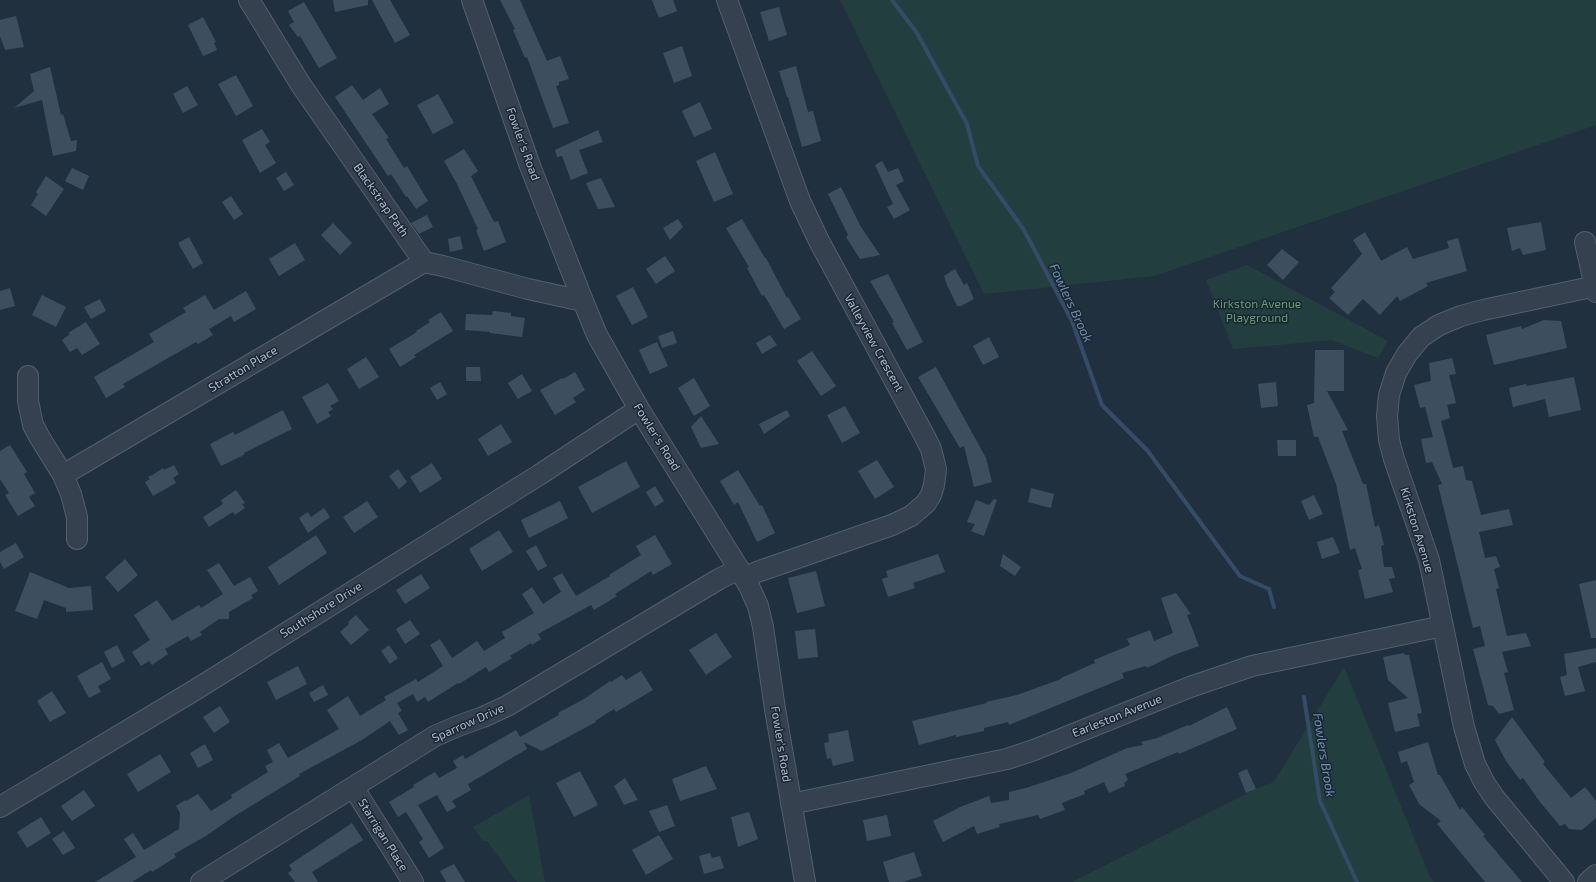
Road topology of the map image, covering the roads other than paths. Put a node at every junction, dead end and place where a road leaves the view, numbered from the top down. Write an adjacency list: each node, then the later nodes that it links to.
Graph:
1 (249, 0): 5 (street, Blackstrap Path)
2 (472, 0): 7 (street, Fowler's Road)
3 (727, 0): 12 (street, Valleyview Crescent)
4 (1585, 242): 6 (street)
5 (424, 262): 7 (street); 10 (street, Stratton Place)
6 (1596, 288): 13 (street, Kirkston Avenue)
7 (583, 302): 9 (street, Fowler's Road)
8 (28, 376): 10 (street)
9 (639, 409): 12 (street, Fowler's Road); 16 (street, Southshore Drive)
10 (63, 475): 11 (street)
11 (77, 539)
12 (742, 574): 14 (street, Sparrow Drive); 15 (street, Fowler's Road)
13 (1443, 626): 15 (street, Earleston Avenue); 21 (street, Kirkston Avenue)
14 (353, 787): 18 (street, Sparrow Drive); 19 (street, Starrigan Place)
15 (791, 804): 20 (street, Fowler's Road)
16 (0, 807)
17 (1596, 875): 22 (street)
18 (201, 882)
19 (413, 882)
20 (805, 882)
21 (1564, 882)
22 (1588, 882)

